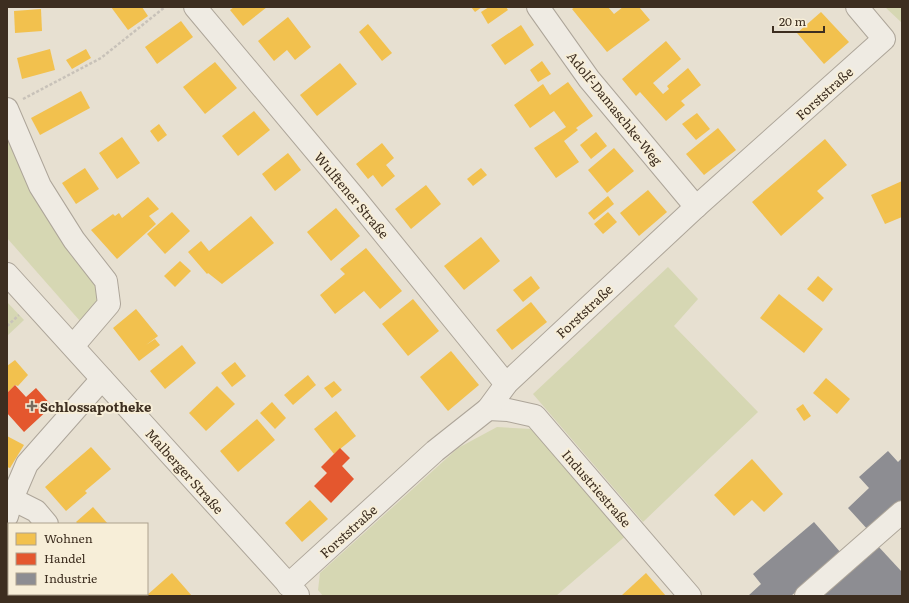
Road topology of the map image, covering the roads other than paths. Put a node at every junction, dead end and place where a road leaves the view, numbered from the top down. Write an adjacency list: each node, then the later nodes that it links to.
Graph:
1 (196, 7): 9 (street, Wulftener Straße)
2 (538, 7): 5 (street, Adolf-Damaschke-Weg)
3 (856, 7): 5 (street, Forststraße)
4 (14, 104): 7 (street)
5 (696, 207): 9 (street, Forststraße)
6 (7, 274): 7 (street, Malberger Straße)
7 (73, 346): 8 (street, Malberger Straße)
8 (102, 379): 11 (street); 14 (street, Malberger Straße)
9 (506, 384): 10 (street, Forststraße)
10 (488, 409): 14 (street, Forststraße); 15 (street, Industriestraße)
11 (10, 507): 13 (street)
12 (902, 512): 16 (street)
13 (46, 523)
14 (293, 591)
15 (690, 596)
16 (806, 596)

